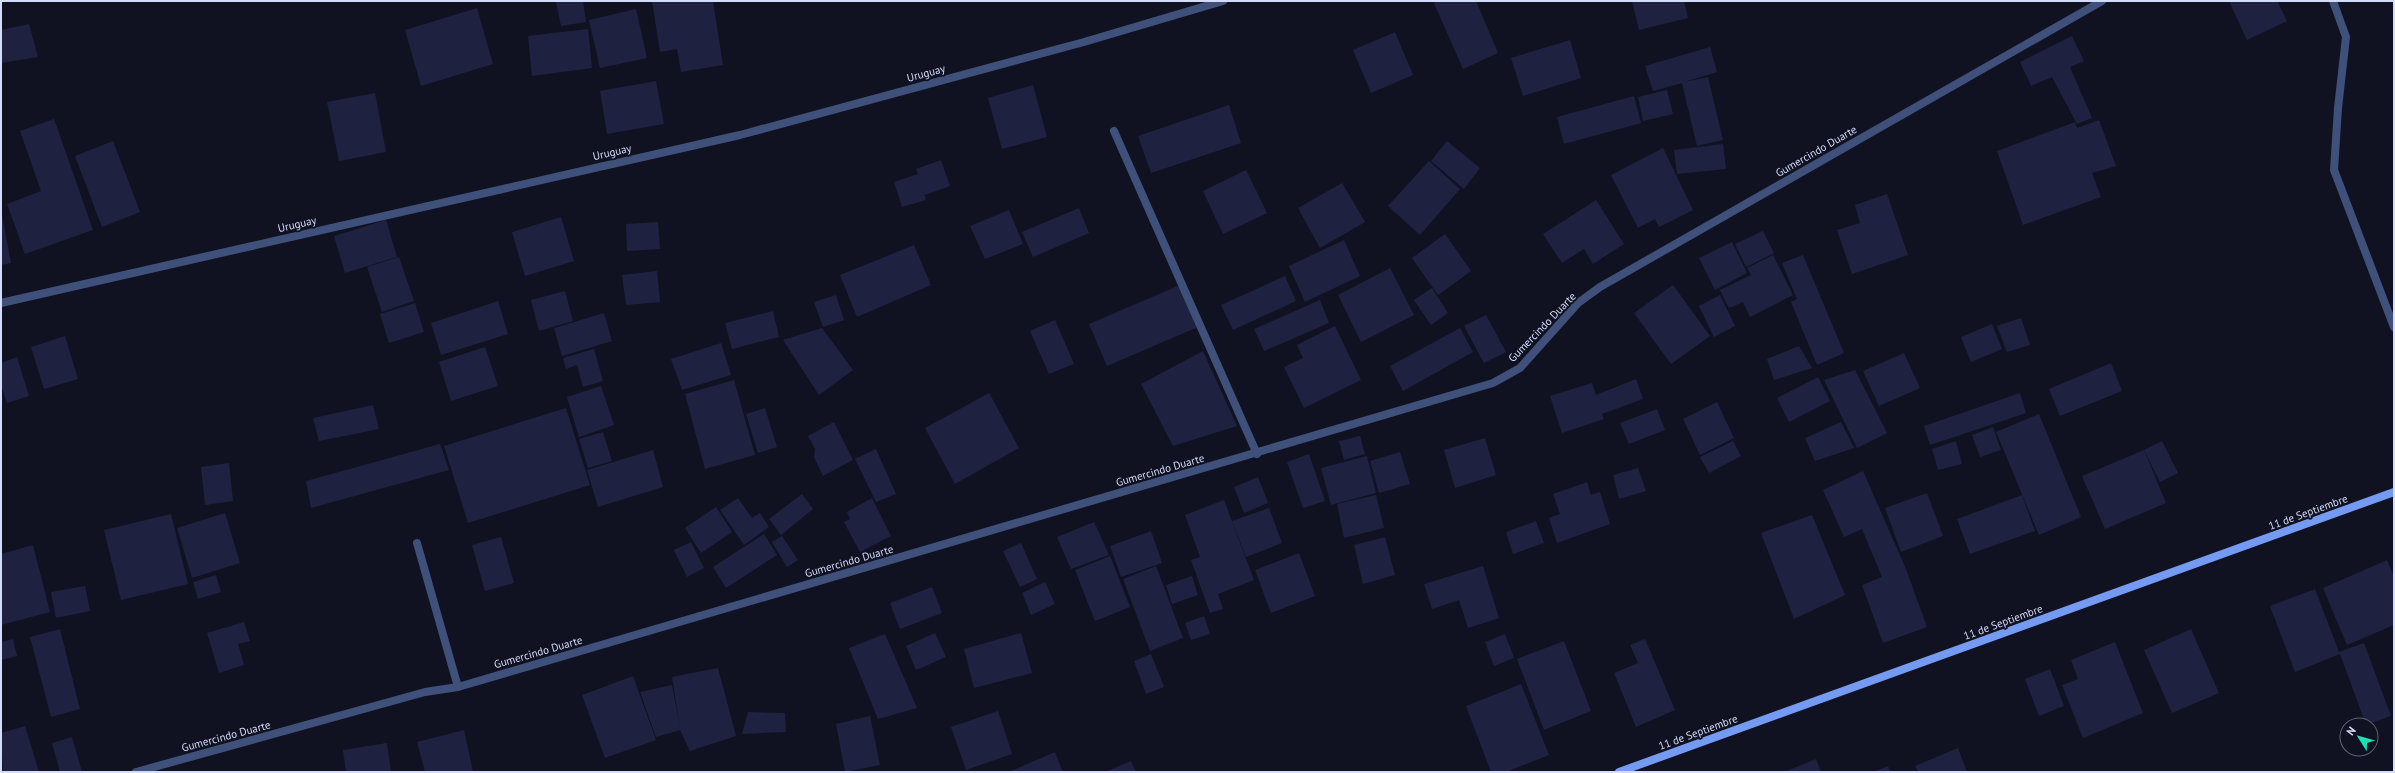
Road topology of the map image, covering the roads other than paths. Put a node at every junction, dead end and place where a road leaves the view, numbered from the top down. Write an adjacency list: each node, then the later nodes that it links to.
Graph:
1 (1223, 1): 5 (street, Uruguay)
2 (2102, 1): 7 (street, Gumercindo Duarte)
3 (2333, 1): 6 (street)
4 (1114, 131): 7 (street)
5 (1, 303)
6 (2394, 327)
7 (1257, 454): 10 (street, Gumercindo Duarte)
8 (2394, 492): 12 (main road, 11 de Septiembre)
9 (417, 543): 10 (street)
10 (458, 687): 11 (street, Gumercindo Duarte)
11 (136, 772)
12 (1619, 772)

